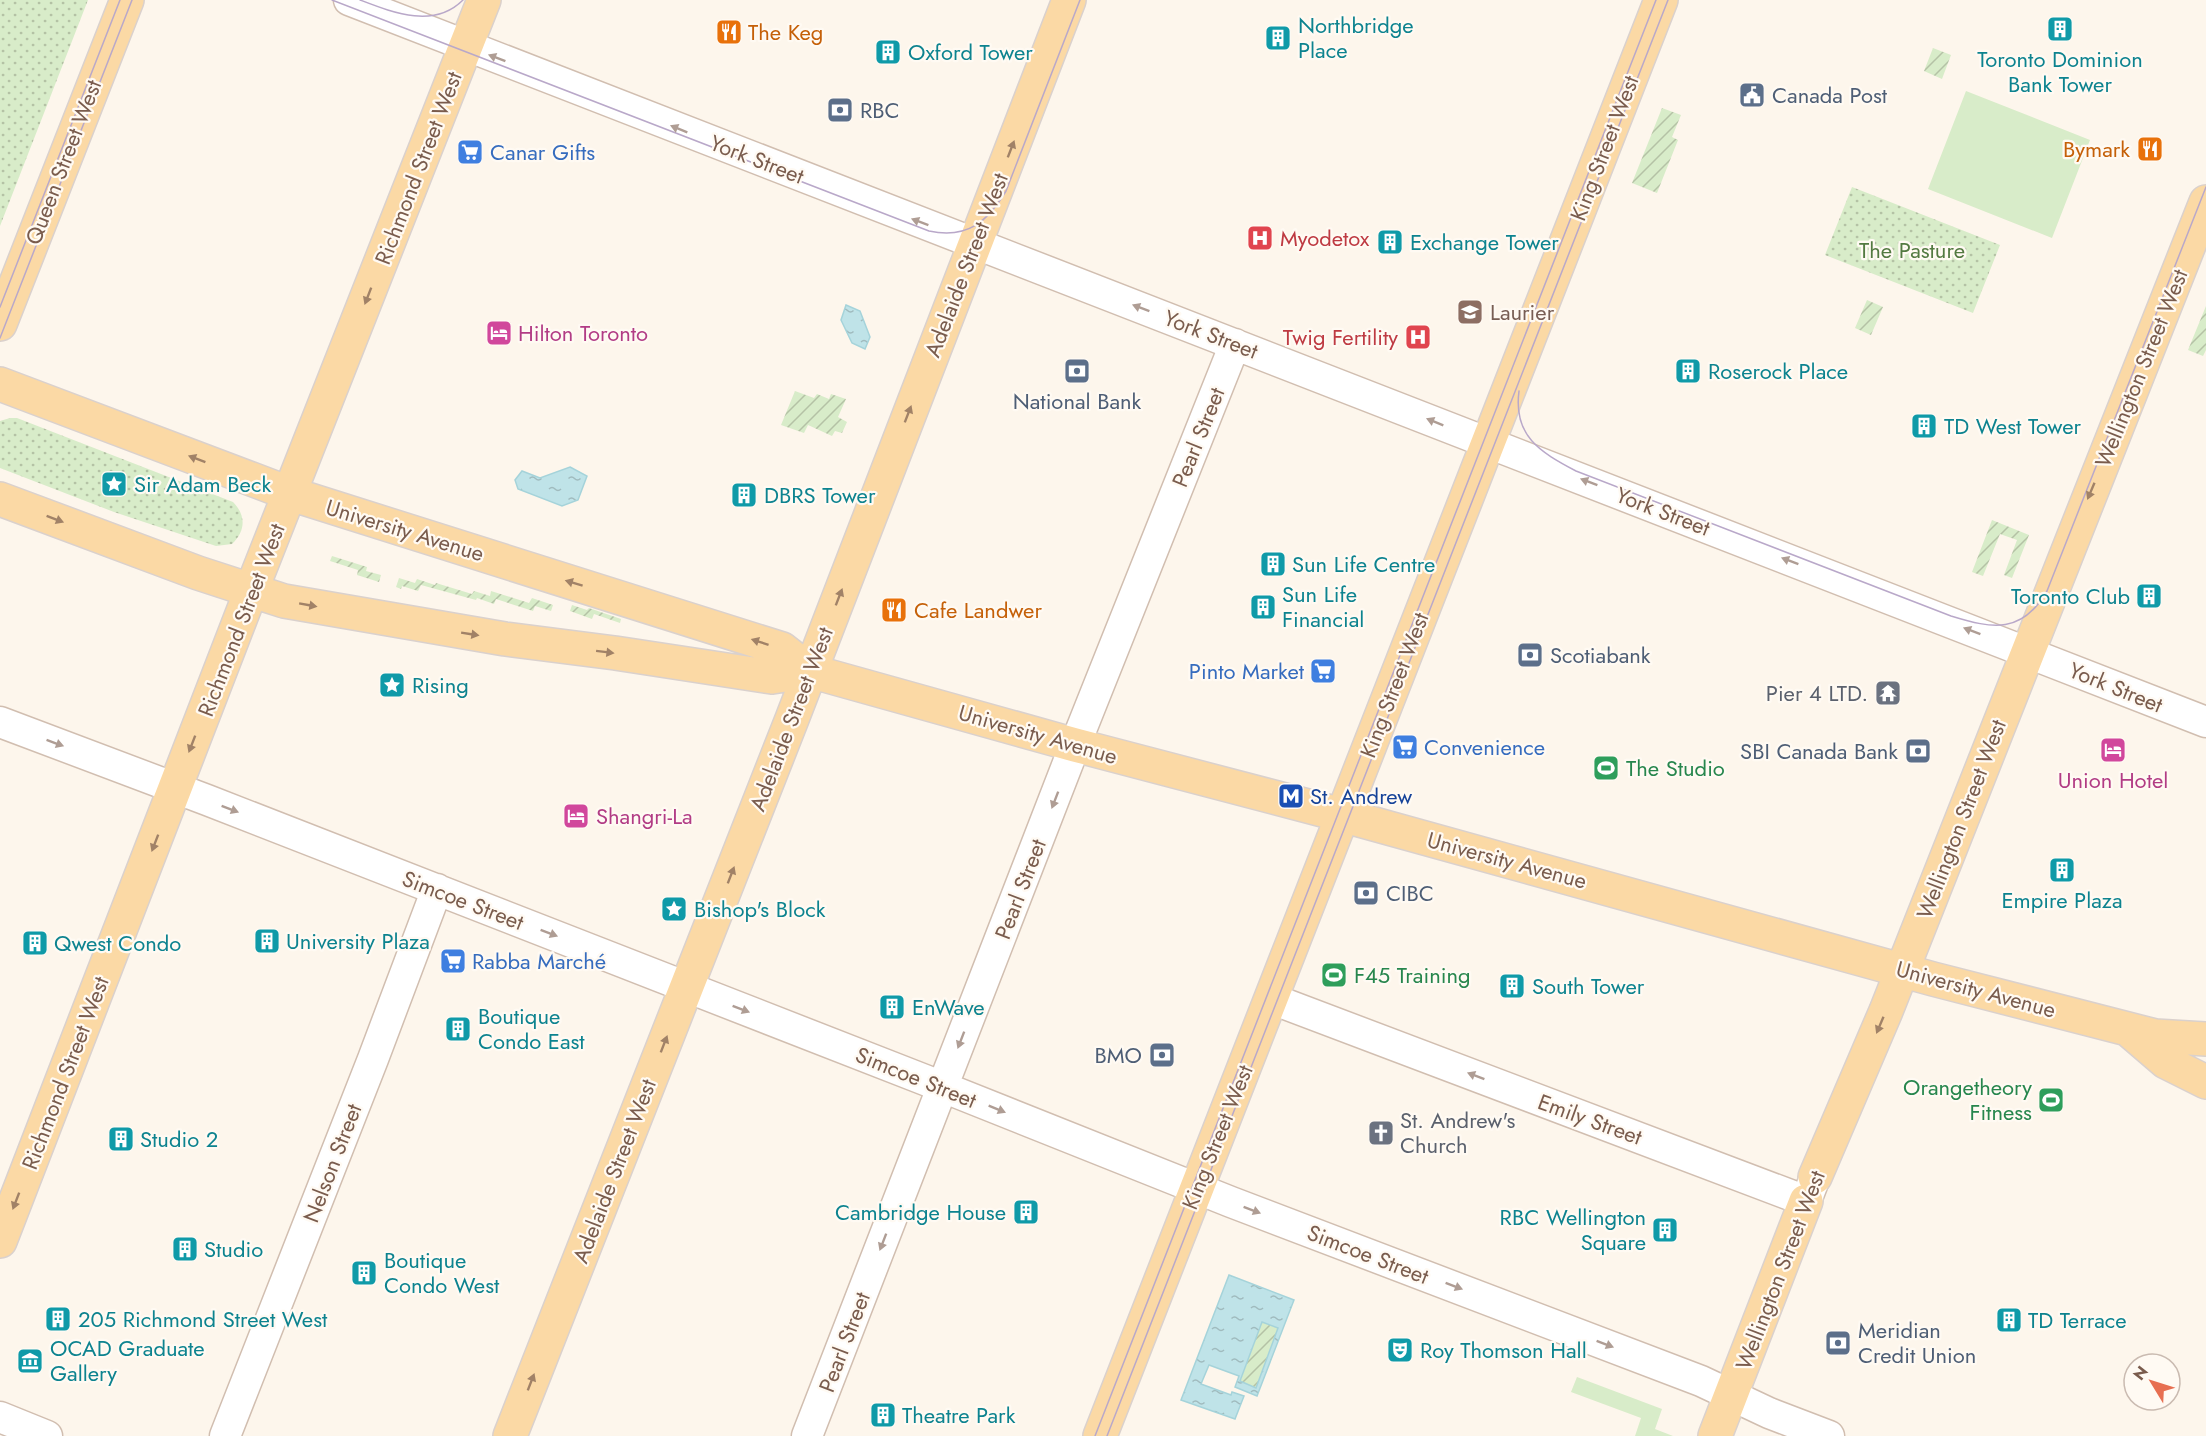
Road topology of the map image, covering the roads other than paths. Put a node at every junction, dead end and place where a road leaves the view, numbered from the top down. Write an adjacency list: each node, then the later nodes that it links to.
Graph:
1 (127, 0): 9 (main road, Queen Street West)
2 (349, 0): 6 (street, York Street)
3 (484, 0): 6 (main road, Richmond Street West)
4 (1069, 0): 8 (main road, Adelaide Street West, one-way to 4)
5 (1661, 0): 12 (main road, King Street West)
6 (466, 45): 8 (street, York Street, one-way to 6); 13 (main road, Richmond Street West, one-way to 13)
7 (2206, 202): 16 (main road, Wellington Street West, one-way to 16)
8 (974, 242): 10 (street, York Street, one-way to 8); 17 (main road, Adelaide Street West, one-way to 8)
9 (0, 324)
10 (1235, 344): 12 (street, York Street, one-way to 10); 20 (street, Pearl Street)
11 (0, 384): 13 (main road, University Avenue, one-way to 11)
12 (1489, 443): 16 (street, York Street, one-way to 12); 22 (main road, King Street West)
13 (291, 494): 15 (main road, Richmond Street West); 17 (main road, University Avenue, one-way to 13)
14 (0, 499): 15 (main road, University Avenue, one-way to 15)
15 (251, 591): 17 (main road, University Avenue, one-way to 17); 21 (main road, Richmond Street West, one-way to 21)
16 (2027, 652): 18 (street, York Street); 24 (main road, Wellington Street West)
17 (810, 671): 20 (main road, University Avenue); 25 (main road, Adelaide Street West, one-way to 17)
18 (2206, 722)
19 (0, 723): 21 (street, Simcoe Street, one-way to 21)
20 (1076, 745): 22 (main road, University Avenue); 30 (street, Pearl Street, one-way to 30)
21 (175, 788): 23 (street, Simcoe Street, one-way to 23); 33 (main road, Richmond Street West, one-way to 33)
22 (1344, 816): 24 (main road, University Avenue); 26 (main road, King Street West)
23 (436, 889): 25 (street, Simcoe Street, one-way to 25); 37 (street, Nelson Street)
24 (1901, 970): 27 (main road, University Avenue); 32 (main road, Wellington Street West, one-way to 32)
25 (687, 988): 30 (street, Simcoe Street, one-way to 30); 38 (main road, Adelaide Street West, one-way to 25)
26 (1272, 999): 31 (main road, King Street West); 32 (street, Emily Street, one-way to 26)
27 (2130, 1030): 28 (main road, University Avenue); 29 (main road)
28 (2200, 1042)
29 (2206, 1082)
30 (943, 1087): 31 (street, Simcoe Street, one-way to 31); 39 (street, Pearl Street, one-way to 39)
31 (1197, 1189): 34 (street, Simcoe Street, one-way to 34); 40 (main road, King Street West)
32 (1811, 1189): 34 (main road, Wellington Street West)
33 (0, 1241)
34 (1732, 1395): 41 (main road, Wellington Street West); 42 (street, Simcoe Street)
35 (0, 1417): 36 (street)
36 (47, 1436)
37 (225, 1436)
38 (510, 1436)
39 (807, 1436)
40 (1100, 1436)
41 (1715, 1436)
42 (1829, 1436)

